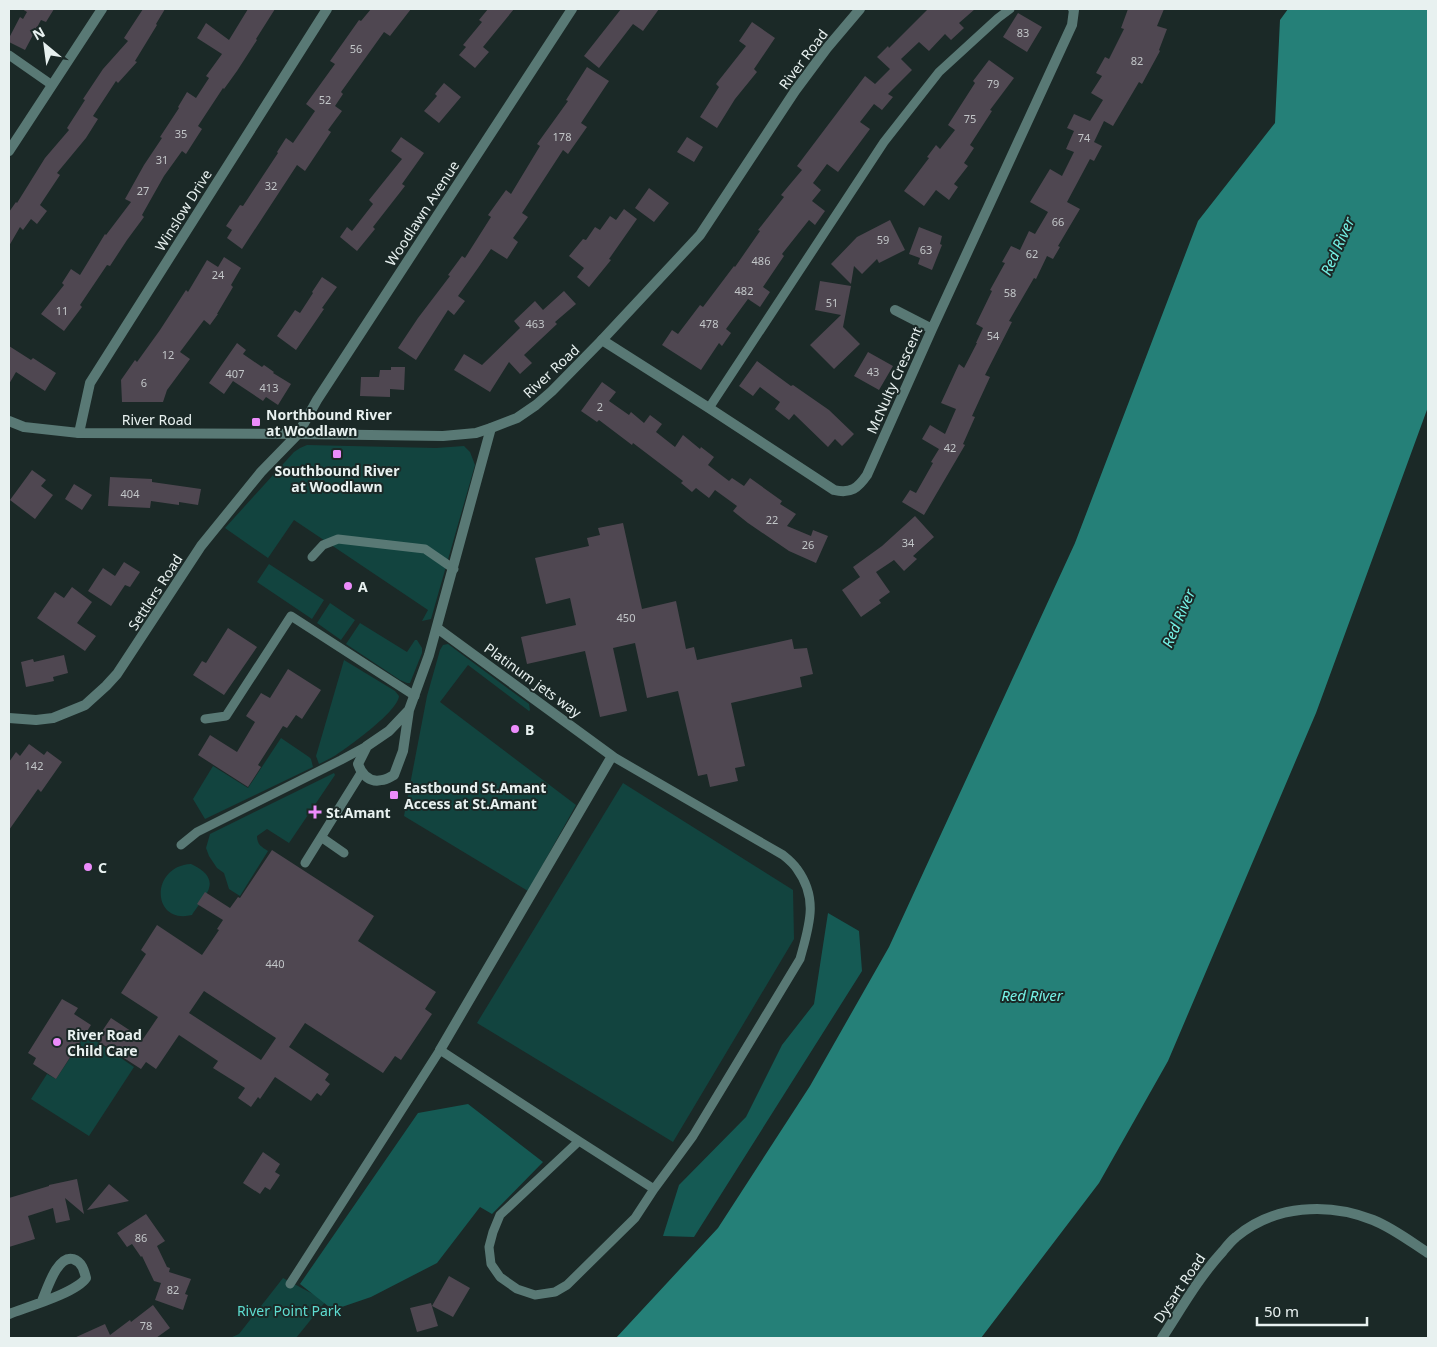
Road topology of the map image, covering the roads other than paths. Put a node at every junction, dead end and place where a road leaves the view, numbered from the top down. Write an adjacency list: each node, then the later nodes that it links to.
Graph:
1 (102, 9): 8 (street)
2 (327, 9): 16 (street, Winslow Drive)
3 (572, 9): 17 (street, Woodlawn Avenue)
4 (860, 9): 12 (street, River Road)
5 (1010, 9): 13 (lane)
6 (1073, 9): 11 (street, McNulty Crescent)
7 (9, 55): 8 (lane)
8 (52, 85): 9 (street)
9 (9, 151)
10 (896, 310): 11 (street)
11 (932, 329): 13 (street, McNulty Crescent)
12 (602, 340): 13 (street, McNulty Crescent); 15 (street, River Road)
13 (710, 408)
14 (9, 421): 16 (street, River Road)
15 (491, 428): 17 (street, River Road); 19 (street)
16 (79, 433): 17 (street, River Road)
17 (298, 434): 23 (street, Settlers Road)
18 (312, 557): 19 (lane)
19 (454, 569): 20 (street)
20 (437, 628): 21 (street); 26 (street, Platinum jets way)
21 (414, 696): 22 (street); 24 (lane)
22 (408, 710): 25 (street); 27 (street)
23 (9, 718)
24 (205, 719)
25 (367, 746): 27 (street); 29 (lane)
26 (612, 756): 32 (street); 34 (lane)
27 (361, 773): 28 (lane)
28 (321, 837): 30 (lane); 31 (lane)
29 (181, 845)
30 (344, 852)
31 (305, 863)
32 (440, 1050): 33 (lane); 36 (lane)
33 (579, 1141): 34 (lane); 34 (lane)
34 (654, 1189)
35 (1428, 1253): 39 (street, Dysart Road)
36 (290, 1284)
37 (42, 1301): 37 (street); 38 (street)
38 (9, 1314)
39 (1162, 1338)

